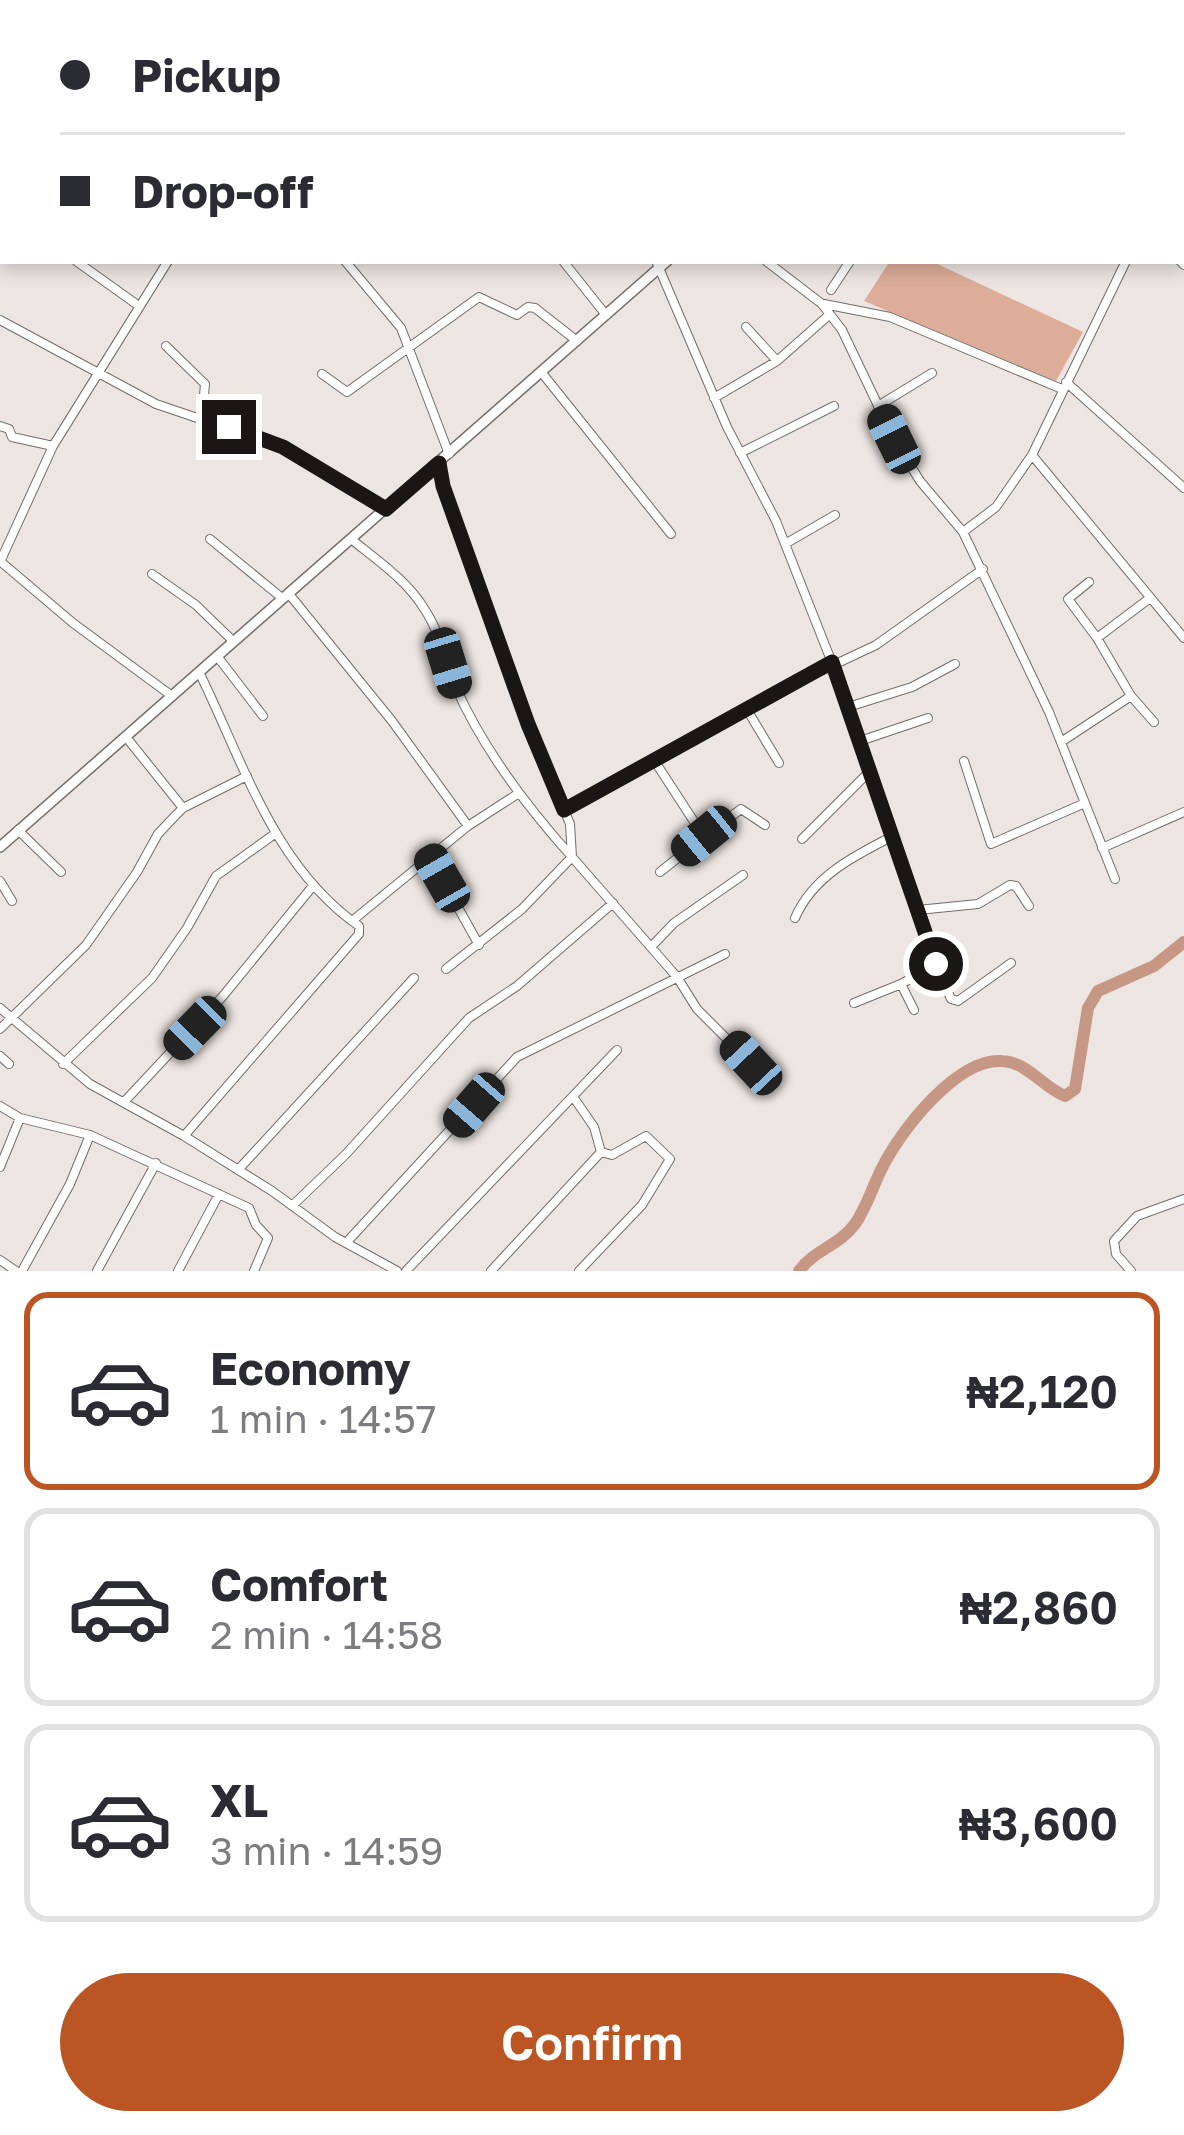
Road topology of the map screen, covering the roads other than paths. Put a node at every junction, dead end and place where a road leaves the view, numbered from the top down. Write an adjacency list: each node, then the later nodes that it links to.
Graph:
1 (80, 264): 12 (street)
2 (166, 264): 12 (street)
3 (348, 264): 18 (street)
4 (565, 264): 13 (street)
5 (659, 264): 13 (main road)
6 (660, 264): 26 (street)
7 (770, 264): 11 (street)
8 (848, 264): 10 (street)
9 (1124, 264): 25 (street)
10 (831, 290)
11 (822, 304): 14 (street); 25 (street)
12 (139, 306): 23 (street)
13 (607, 315): 17 (main road)
14 (829, 315): 20 (street); 28 (street)
15 (0, 320): 23 (street)
16 (746, 327): 20 (street)
17 (578, 341): 18 (street); 21 (main road)
18 (410, 345): 24 (street); 33 (street)
19 (166, 346): 29 (street)
20 (777, 361): 26 (street)
21 (542, 373): 33 (main road); 40 (street)
22 (932, 373): 28 (street)
23 (98, 374): 29 (street); 31 (street)
24 (322, 374)
25 (1064, 385): 34 (street); 36 (street)
26 (714, 399): 32 (street)
27 (835, 406): 32 (street)
28 (878, 406): 39 (street)
29 (202, 418): 37 (street)
30 (0, 426): 31 (street)
31 (53, 446): 44 (street)
32 (740, 453): 43 (street)
33 (448, 454): 35 (main road)
34 (1032, 454): 39 (street); 49 (street)
35 (439, 463): 37 (main road); 75 (street)
36 (1184, 488)
37 (386, 509): 41 (main road)
38 (835, 515): 43 (street)
39 (963, 532): 45 (street)
40 (671, 534)
41 (352, 538): 48 (main road); 72 (street)
42 (210, 539): 48 (street)
43 (785, 544): 54 (street)
44 (0, 561): 57 (street)
45 (982, 569): 54 (street); 66 (street)
46 (152, 574): 52 (street)
47 (1089, 583): 50 (street)
48 (286, 596): 52 (main road); 78 (street)
49 (1150, 598): 50 (street); 51 (street)
50 (1097, 638): 58 (street)
51 (1184, 638)
52 (233, 641): 53 (main road)
53 (217, 656): 56 (main road); 61 (street)
54 (832, 662): 59 (street); 60 (street)
55 (955, 664): 59 (street)
56 (199, 672): 57 (main road); 71 (street)
57 (172, 696): 64 (main road)
58 (1131, 696): 63 (street); 66 (street)
59 (848, 707): 65 (street)
60 (746, 708): 67 (street); 69 (street)
61 (263, 716)
62 (928, 718): 65 (street)
63 (1154, 722)
64 (126, 737): 74 (street); 79 (main road)
65 (860, 741): 70 (street)
66 (1061, 742): 73 (street)
67 (654, 760): 75 (street); 81 (street)
68 (964, 760): 73 (street)
69 (779, 763)
70 (870, 771): 82 (street); 83 (street)
71 (247, 776): 74 (street); 80 (street)
72 (519, 794): 78 (street); 87 (street)
73 (1086, 803): 85 (street)
74 (183, 808): 112 (street)
75 (564, 810): 87 (street)
76 (1184, 812): 85 (street)
77 (765, 825): 81 (street)
78 (468, 826): 86 (street)
79 (18, 830): 84 (main road); 88 (street)
80 (276, 833): 93 (street); 118 (street)
81 (704, 836): 89 (street)
82 (893, 836): 97 (street); 98 (street)
83 (802, 839)
84 (0, 847)
85 (1102, 848): 91 (street)
86 (429, 856): 99 (street); 100 (street)
87 (572, 857): 95 (street); 100 (street)
88 (61, 872)
89 (660, 872)
90 (743, 875): 101 (street)
91 (1115, 879)
92 (0, 881): 94 (street)
93 (312, 887): 99 (street); 120 (street)
94 (12, 902)
95 (613, 903): 101 (street); 131 (street)
96 (1029, 906): 97 (street)
97 (918, 910): 104 (street)
98 (795, 918)
99 (352, 921): 124 (street)
100 (479, 945): 105 (street)
101 (651, 947): 106 (street)
102 (725, 954): 106 (street)
103 (1011, 963): 104 (street)
104 (936, 964): 108 (street)
105 (446, 969)
106 (677, 977): 116 (street); 132 (street)
107 (414, 978): 128 (street)
108 (901, 984): 109 (street); 111 (street)
109 (854, 1004)
110 (0, 1008): 112 (street)
111 (914, 1010)
112 (11, 1018): 113 (street); 118 (street)
113 (0, 1029)
114 (617, 1050): 119 (street)
115 (0, 1056): 117 (street)
116 (751, 1063)
117 (9, 1064)
118 (63, 1064): 120 (street)
119 (574, 1098): 125 (street); 139 (street)
120 (124, 1102): 124 (street)
121 (0, 1106): 122 (street)
122 (20, 1118): 123 (street); 127 (street)
123 (90, 1135): 126 (street); 134 (street)
124 (184, 1136): 128 (street)
125 (601, 1152): 140 (street); 141 (street)
126 (156, 1162): 129 (street); 135 (street)
127 (0, 1167)
128 (238, 1170): 131 (street)
129 (219, 1194): 136 (street); 137 (street)
130 (1184, 1199): 142 (street)
131 (293, 1205): 132 (street)
132 (346, 1243): 138 (street)
133 (0, 1260): 134 (street)
134 (19, 1271)
135 (97, 1271)
136 (178, 1271)
137 (254, 1271)
138 (397, 1271)
139 (406, 1271)
140 (491, 1271)
141 (579, 1271)
142 (1131, 1271)

